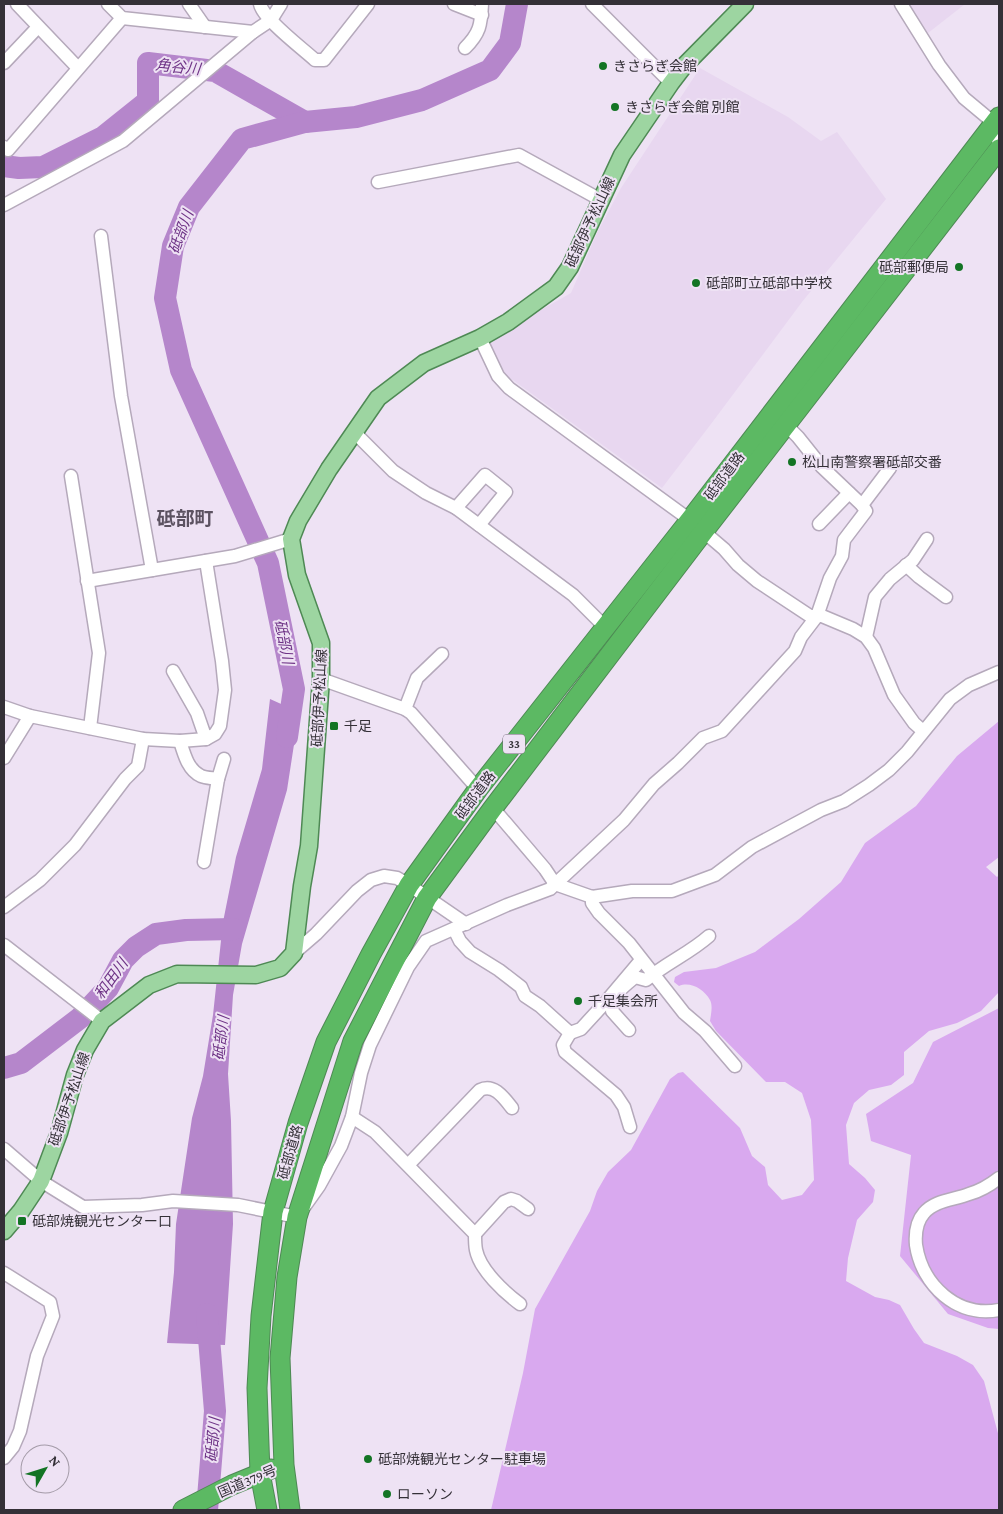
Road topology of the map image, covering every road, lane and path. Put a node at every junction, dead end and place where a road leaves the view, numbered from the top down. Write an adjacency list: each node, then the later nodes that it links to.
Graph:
1 (17, 4): 14 (street)
2 (108, 4): 12 (street)
3 (189, 4): 15 (street)
4 (260, 4): 13 (street)
5 (281, 4): 13 (street)
6 (368, 4): 13 (street)
7 (454, 4): 11 (street)
8 (592, 4): 20 (street)
9 (745, 4): 20 (main road, 砥部伊予松山線)
10 (900, 4): 21 (street)
11 (482, 9): 17 (street)
12 (122, 18): 15 (street); 19 (street)
13 (271, 20): 16 (street)
14 (38, 27): 18 (street); 19 (street)
15 (205, 27): 16 (street)
16 (253, 32): 27 (street)
17 (465, 48)
18 (4, 63)
19 (78, 68): 23 (street)
20 (671, 83): 26 (main road, 砥部伊予松山線)
21 (997, 120): 22 (street); 39 (highway, 砥部道路 / 33)
22 (999, 144)
23 (4, 147)
24 (999, 149): 30 (highway, 砥部道路 / 33)
25 (378, 182): 26 (street)
26 (601, 200): 29 (main road, 砥部伊予松山線)
27 (4, 205)
28 (101, 236): 44 (street)
29 (480, 338): 31 (main road, 砥部伊予松山線); 39 (street)
30 (786, 425): 34 (street); 39 (highway, 砥部道路 / 33)
31 (354, 432): 36 (street); 40 (main road, 砥部伊予松山線)
32 (890, 468): 35 (street)
33 (71, 476): 45 (street)
34 (849, 493): 35 (street); 37 (street)
35 (862, 505): 47 (street)
36 (456, 508): 38 (street); 38 (street)
37 (819, 524)
38 (479, 525): 48 (street)
39 (697, 526): 47 (street); 48 (highway, 砥部道路 / 33); 66 (highway, 砥部道路 / 33)
40 (291, 539): 42 (street); 53 (main road, 砥部伊予松山線)
41 (927, 539): 43 (street)
42 (206, 561): 44 (street); 60 (street)
43 (906, 565): 46 (street); 49 (street)
44 (152, 570): 45 (street)
45 (87, 581): 57 (street)
46 (946, 597)
47 (817, 616): 49 (street); 68 (street)
48 (606, 628): 65 (highway, 砥部道路 / 33)
49 (866, 637): 58 (street)
50 (442, 654): 55 (street)
51 (173, 671): 60 (street)
52 (999, 672): 58 (street)
53 (322, 679): 55 (street); 76 (main road, 砥部伊予松山線)
54 (4, 706): 56 (street)
55 (405, 709): 65 (street)
56 (30, 716): 57 (street); 62 (street)
57 (90, 728): 59 (street)
58 (923, 731): 70 (street)
59 (143, 739): 61 (street); 72 (street)
60 (206, 739): 61 (street)
61 (180, 741): 64 (street)
62 (4, 758)
63 (224, 759): 64 (street)
64 (218, 779): 67 (street)
65 (478, 789): 69 (highway, 砥部道路 / 33)
66 (493, 808): 68 (street); 71 (highway, 砥部道路 / 33)
67 (204, 862)
68 (555, 884): 70 (street); 73 (street)
69 (409, 885): 71 (street); 76 (street); 91 (highway, 砥部道路 / 33)
70 (592, 897): 77 (street)
71 (427, 898): 73 (street); 92 (highway, 砥部道路 / 33)
72 (4, 907)
73 (460, 926): 81 (street); 84 (street)
74 (710, 936): 78 (street)
75 (4, 945): 79 (street)
76 (294, 953): 79 (main road, 砥部伊予松山線)
77 (641, 960): 78 (street); 81 (street)
78 (652, 974): 80 (street); 82 (street)
79 (100, 1019): 89 (main road, 砥部伊予松山線)
80 (628, 1030)
81 (570, 1033): 85 (street)
82 (735, 1066)
83 (512, 1108): 87 (street)
84 (352, 1117): 87 (street); 92 (street)
85 (630, 1127)
86 (4, 1149): 89 (street)
87 (408, 1164): 94 (street)
88 (999, 1178): 97 (street)
89 (41, 1181): 91 (street); 93 (main road, 砥部伊予松山線)
90 (528, 1209): 94 (street)
91 (273, 1212): 92 (street); 100 (highway, 砥部道路 / 33)
92 (297, 1217): 99 (highway, 砥部道路 / 33)
93 (4, 1231)
94 (475, 1234): 96 (street)
95 (4, 1273): 98 (street)
96 (520, 1304)
97 (999, 1310)
98 (4, 1458)
99 (284, 1465): 100 (highway, 国道379号); 103 (highway, 砥部道路 / 33)
100 (260, 1473): 101 (highway, 国道379号); 102 (highway, 砥部道路 / 33)
101 (183, 1510)
102 (267, 1510)
103 (290, 1510)

